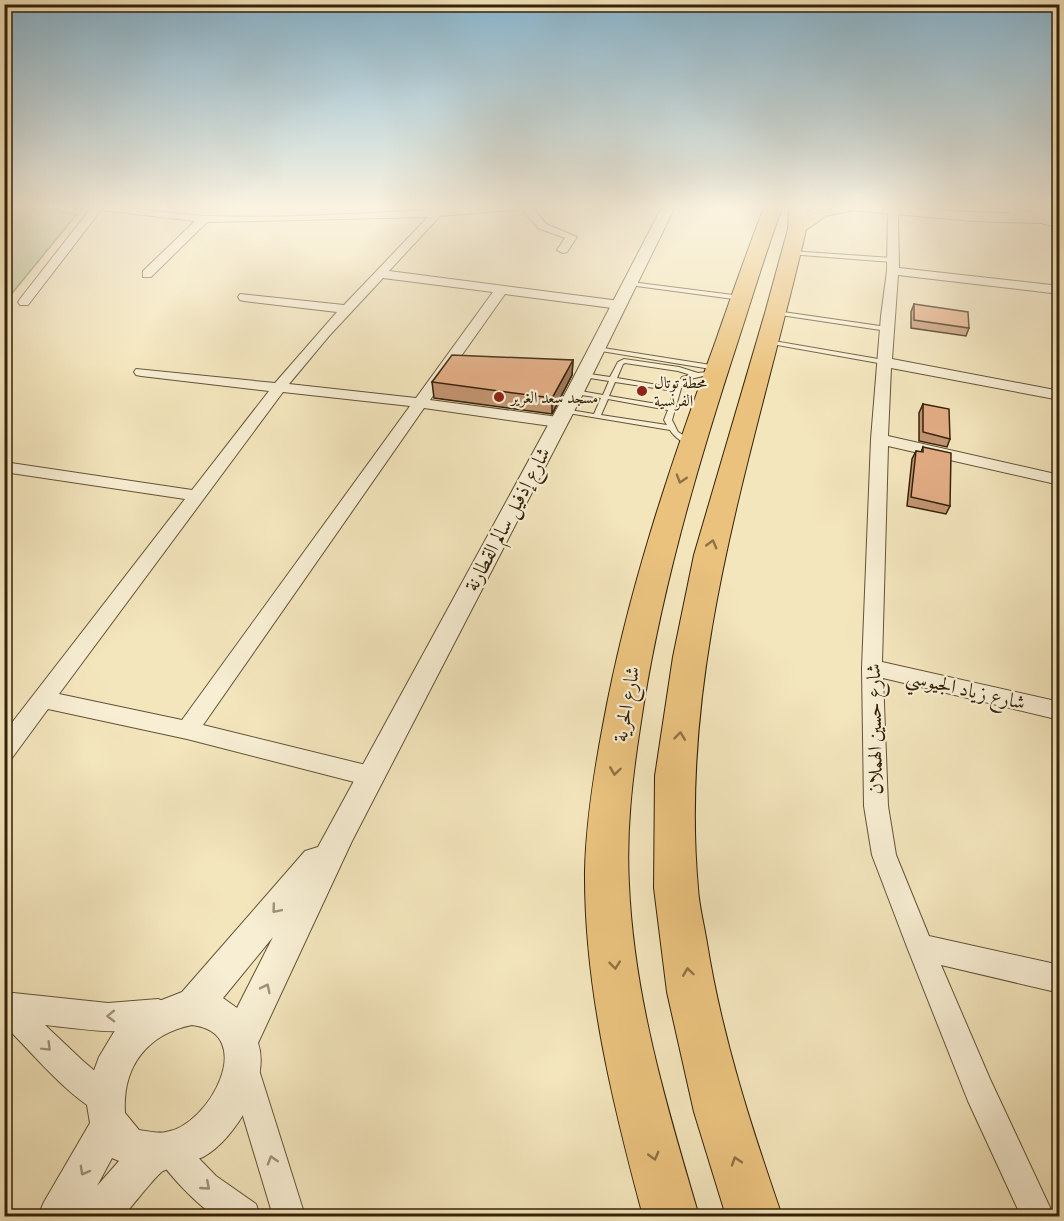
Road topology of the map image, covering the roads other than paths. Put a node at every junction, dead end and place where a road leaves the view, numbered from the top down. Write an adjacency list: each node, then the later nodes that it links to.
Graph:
1 (53, 262): 17 (street)
2 (159, 262): 10 (street)
3 (392, 262): 11 (street)
4 (642, 262): 12 (street, شارع إذفيل سالم القطارنة)
5 (760, 262): 16 (highway, شارع الحرية)
6 (778, 262): 20 (highway)
7 (882, 262): 9 (lane)
8 (892, 262): 9 (street, شارع حسين الهملان)
9 (892, 266): 14 (street); 21 (street, شارع حسين الهملان)
10 (147, 274)
11 (381, 274): 13 (street); 19 (street)
12 (631, 284): 16 (lane); 18 (street, شارع إذفيل سالم القطارنة)
13 (501, 290): 18 (street); 32 (street)
14 (1059, 290)
15 (244, 297): 19 (street)
16 (741, 298): 24 (highway, شارع الحرية)
17 (24, 302)
18 (620, 305): 22 (street, شارع إذفيل سالم القطارنة)
19 (347, 309): 27 (street)
20 (772, 327): 21 (lane); 23 (lane); 59 (highway, one-way to 20)
21 (887, 329): 23 (street, شارع حسين الهملان)
22 (597, 349): 24 (lane); 31 (street, شارع إذفيل سالم القطارنة)
23 (884, 362): 29 (street); 36 (street, شارع حسين الهملان)
24 (709, 371): 26 (lane); 28 (lane); 35 (highway, شارع الحرية)
25 (141, 372): 27 (street)
26 (613, 380): 28 (lane); 30 (lane); 31 (lane)
27 (279, 387): 32 (street); 39 (street)
28 (677, 390): 33 (lane)
29 (1059, 396)
30 (605, 397): 31 (lane); 33 (lane); 34 (lane)
31 (570, 400): 32 (street); 34 (lane); 45 (street, شارع إذفيل سالم القطارنة)
32 (419, 403): 43 (street)
33 (671, 408): 35 (lane)
34 (597, 416): 35 (lane)
35 (681, 436): 58 (highway, شارع الحرية, one-way to 58)
36 (879, 440): 38 (street); 40 (street, شارع حسين الهملان)
37 (4, 467): 39 (street)
38 (1059, 480)
39 (198, 496): 41 (street)
40 (872, 668): 42 (street, شارع زياد الجيوسي); 47 (street, شارع حسين الهملان)
41 (45, 700): 43 (street); 44 (street)
42 (1059, 711)
43 (187, 730): 45 (street)
44 (4, 751)
45 (370, 776): 46 (street, شارع إذفيل سالم القطارنة)
46 (340, 831): 50 (street, شارع إذفيل سالم القطارنة, one-way to 50); 51 (street, شارع إذفيل سالم القطارنة, one-way to 46)
47 (920, 947): 48 (street); 60 (street, شارع حسين الهملان)
48 (1059, 979)
49 (5, 1006): 50 (street, one-way to 49); 52 (street, one-way to 52)
50 (181, 1010): 51 (street); 52 (street)
51 (242, 1053): 53 (street); 57 (street, one-way to 51)
52 (107, 1113): 53 (street); 54 (street, one-way to 54)
53 (162, 1153): 55 (street); 56 (street, one-way to 56)
54 (58, 1216)
55 (96, 1216)
56 (244, 1216)
57 (289, 1216)
58 (671, 1216)
59 (754, 1216)
60 (1038, 1216)

